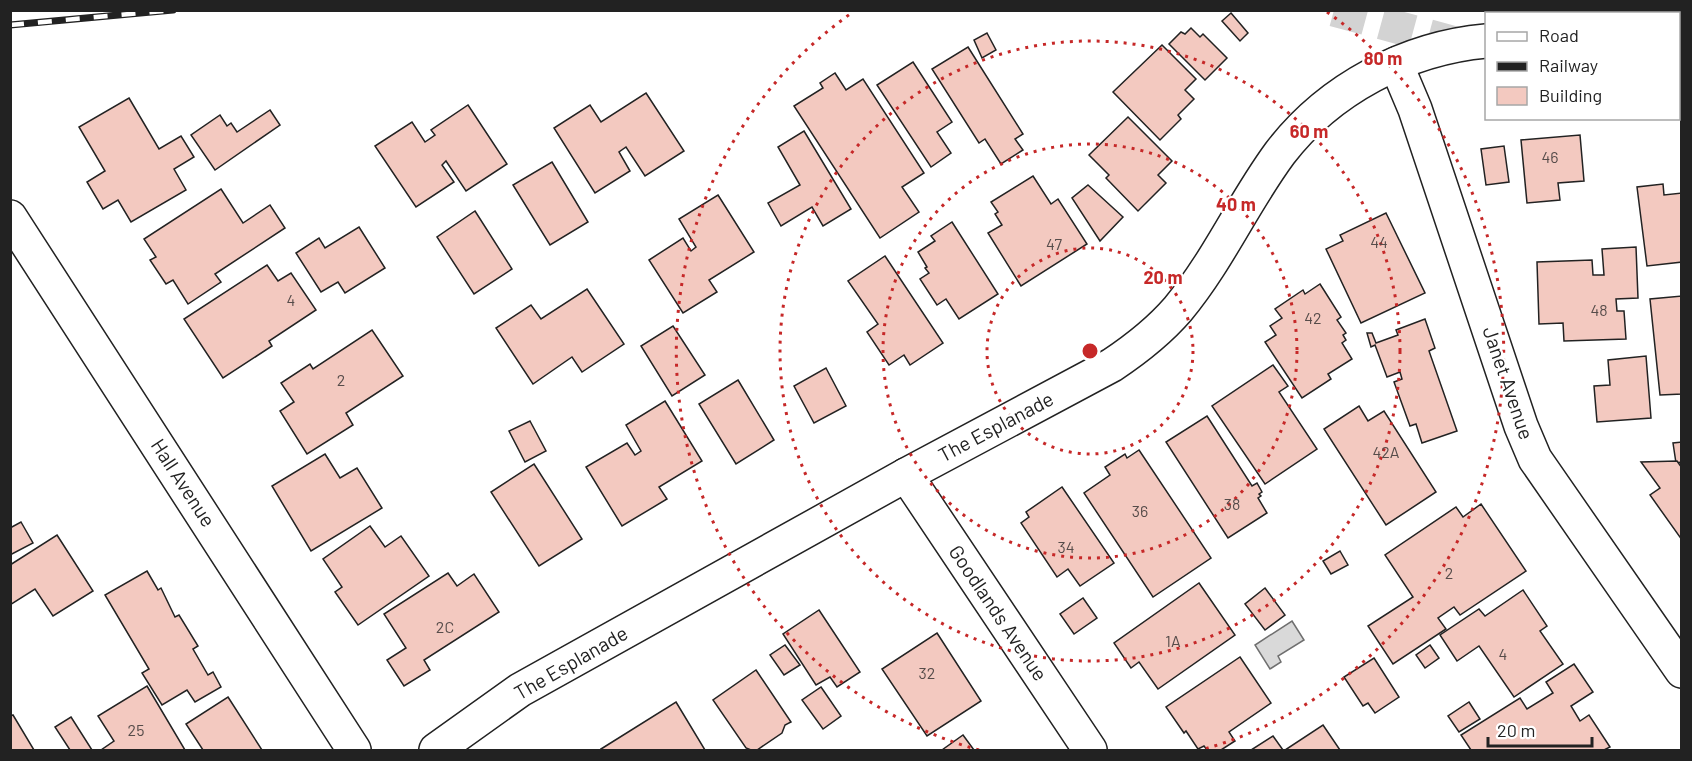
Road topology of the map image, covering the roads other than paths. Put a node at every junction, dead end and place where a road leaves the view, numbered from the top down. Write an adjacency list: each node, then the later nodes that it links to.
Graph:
1 (1485, 41): 2 (street, The Esplanade)
2 (1396, 64): 4 (street, The Esplanade); 5 (street, Janet Avenue)
3 (10, 217): 6 (street, Hall Avenue)
4 (906, 475): 7 (street, The Esplanade); 8 (street, Goodlands Avenue)
5 (1682, 671)
6 (354, 750)
7 (436, 750)
8 (1090, 750)

